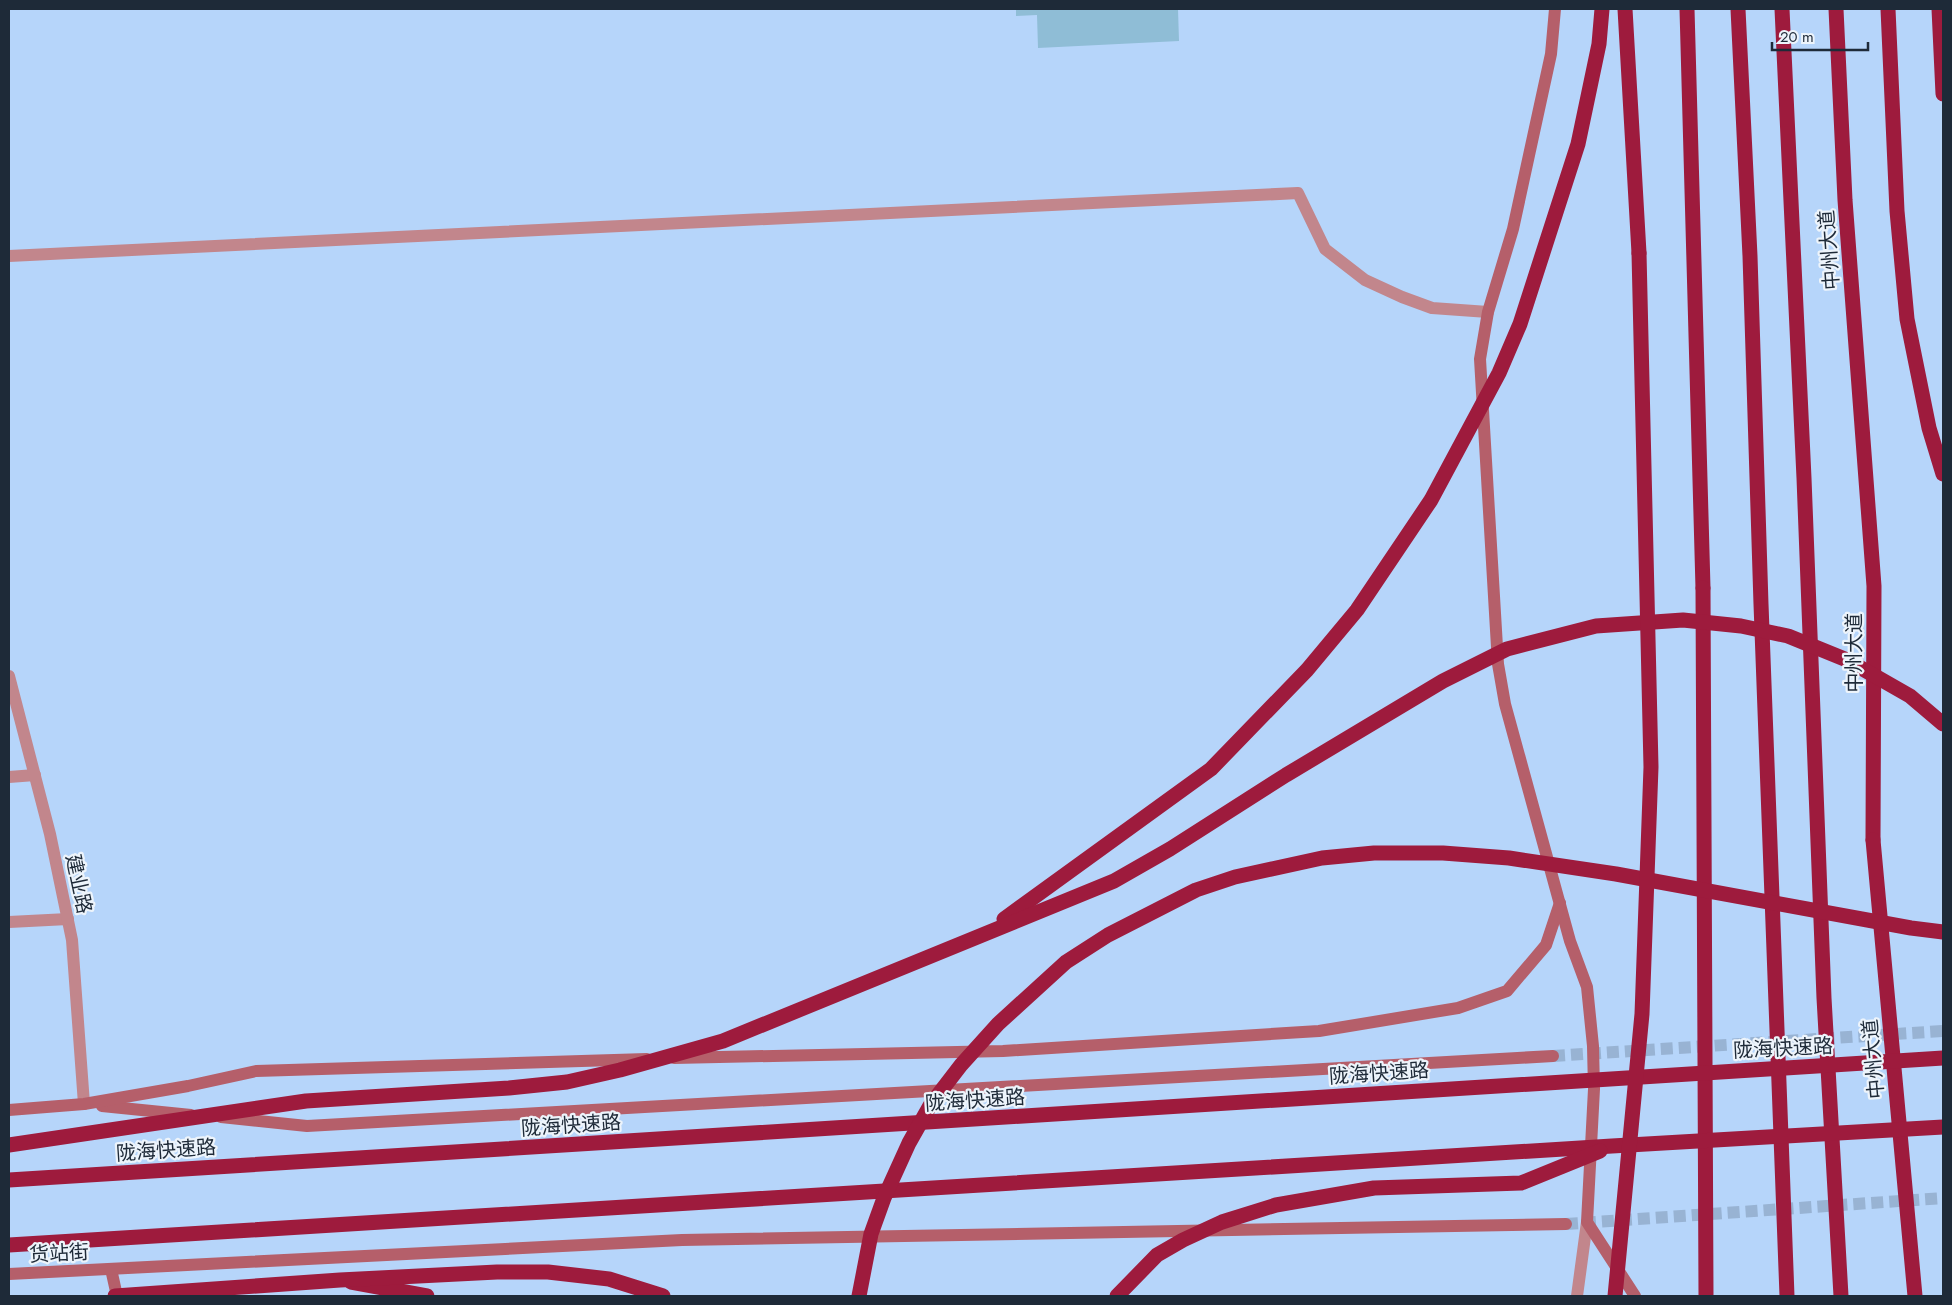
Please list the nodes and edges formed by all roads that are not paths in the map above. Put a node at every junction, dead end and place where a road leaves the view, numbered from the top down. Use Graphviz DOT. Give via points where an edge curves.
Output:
graph roads {
  1 [pos="1555,9"];
  2 [pos="1602,9"];
  3 [pos="1625,9"];
  4 [pos="1687,9"];
  5 [pos="1738,9"];
  6 [pos="1782,9"];
  7 [pos="1836,9"];
  8 [pos="1888,9"];
  9 [pos="1939,9"];
  10 [pos="1943,94"];
  11 [pos="9,256"];
  12 [pos="1488,312"];
  13 [pos="1943,474"];
  14 [pos="9,676"];
  15 [pos="1943,724"];
  16 [pos="34,775"];
  17 [pos="9,777"];
  18 [pos="1560,904"];
  19 [pos="68,919"];
  20 [pos="9,922"];
  21 [pos="1943,932"];
  22 [pos="984,934"];
  23 [pos="1553,1056"];
  24 [pos="1943,1058"];
  25 [pos="84,1104"];
  26 [pos="9,1110"];
  27 [pos="1943,1128"];
  28 [pos="9,1146"];
  29 [pos="1612,1146"];
  30 [pos="9,1180"];
  31 [pos="1587,1222"];
  32 [pos="1566,1224"];
  33 [pos="9,1245"];
  34 [pos="111,1269"];
  35 [pos="9,1274"];
  36 [pos="340,1280"];
  37 [pos="116,1296"];
  38 [pos="427,1296"];
  39 [pos="663,1296"];
  40 [pos="859,1296"];
  41 [pos="1117,1296"];
  42 [pos="1577,1296"];
  43 [pos="1615,1296"];
  44 [pos="1635,1296"];
  45 [pos="1706,1296"];
  46 [pos="1787,1296"];
  47 [pos="1840,1296"];
  48 [pos="1915,1296"];
  1 -- 12 [label="street" via="1551,54 1513,229"];
  2 -- 22 [label="highway, bridge" via="1599,44 1578,144 1520,324 1470,428 1431,500 1398,550 1357,610 1307,670 1211,769"];
  3 -- 43 [label="highway, bridge" via="1639,252 1651,767 1642,1014"];
  4 -- 45 [label="highway, bridge" via="1703,588"];
  5 -- 46 [label="highway" via="1750,256"];
  6 -- 47 [label="highway, 中州大道" via="1824,998"];
  7 -- 48 [label="highway, 中州大道, bridge" via="1845,200 1874,586 1872,840"];
  8 -- 13 [label="highway" via="1897,211 1907,319 1929,428"];
  9 -- 10 [label="highway"];
  11 -- 12 [label="street" via="1298,193 1325,249 1365,280 1432,308"];
  12 -- 18 [label="street" via="1480,359 1498,664 1505,704"];
  14 -- 16 [label="street, 建业路"];
  15 -- 22 [label="highway, bridge" via="1910,696 1847,660 1788,636 1741,626 1683,620 1596,626 1508,648 1443,681 1122,876"];
  16 -- 17 [label="street"];
  16 -- 19 [label="street, 建业路"];
  18 -- 25 [label="street" via="1546,945 1507,991 1458,1008 1319,1030 1002,1051 256,1071"];
  18 -- 31 [label="street" via="1587,987 1593,1046"];
  19 -- 20 [label="street"];
  19 -- 25 [label="street, 建业路"];
  21 -- 40 [label="highway, bridge" via="1616,874 1509,858 1444,853 1374,853 1322,858 1235,877 1196,890 1108,935 1066,962 998,1024 961,1065 909,1142 884,1198 871,1234"];
  22 -- 28 [label="highway, bridge" via="723,1041 576,1080 509,1088 306,1101"];
  23 -- 25 [label="street" via="307,1126"];
  24 -- 30 [label="highway, 陇海快速路, bridge"];
  25 -- 26 [label="street"];
  27 -- 29 [label="highway, bridge"];
  29 -- 33 [label="highway, bridge"];
  29 -- 41 [label="highway, bridge" via="1521,1183 1374,1188 1276,1205 1222,1222 1183,1240 1157,1255"];
  31 -- 42 [label="street"];
  31 -- 44 [label="street"];
  32 -- 34 [label="street, 货站街" via="682,1240"];
  34 -- 35 [label="street, 货站街"];
  34 -- 37 [label="street"];
  36 -- 37 [label="highway, bridge"];
  36 -- 38 [label="highway, bridge"];
  36 -- 39 [label="highway, bridge" via="548,1272 609,1279"];
}
